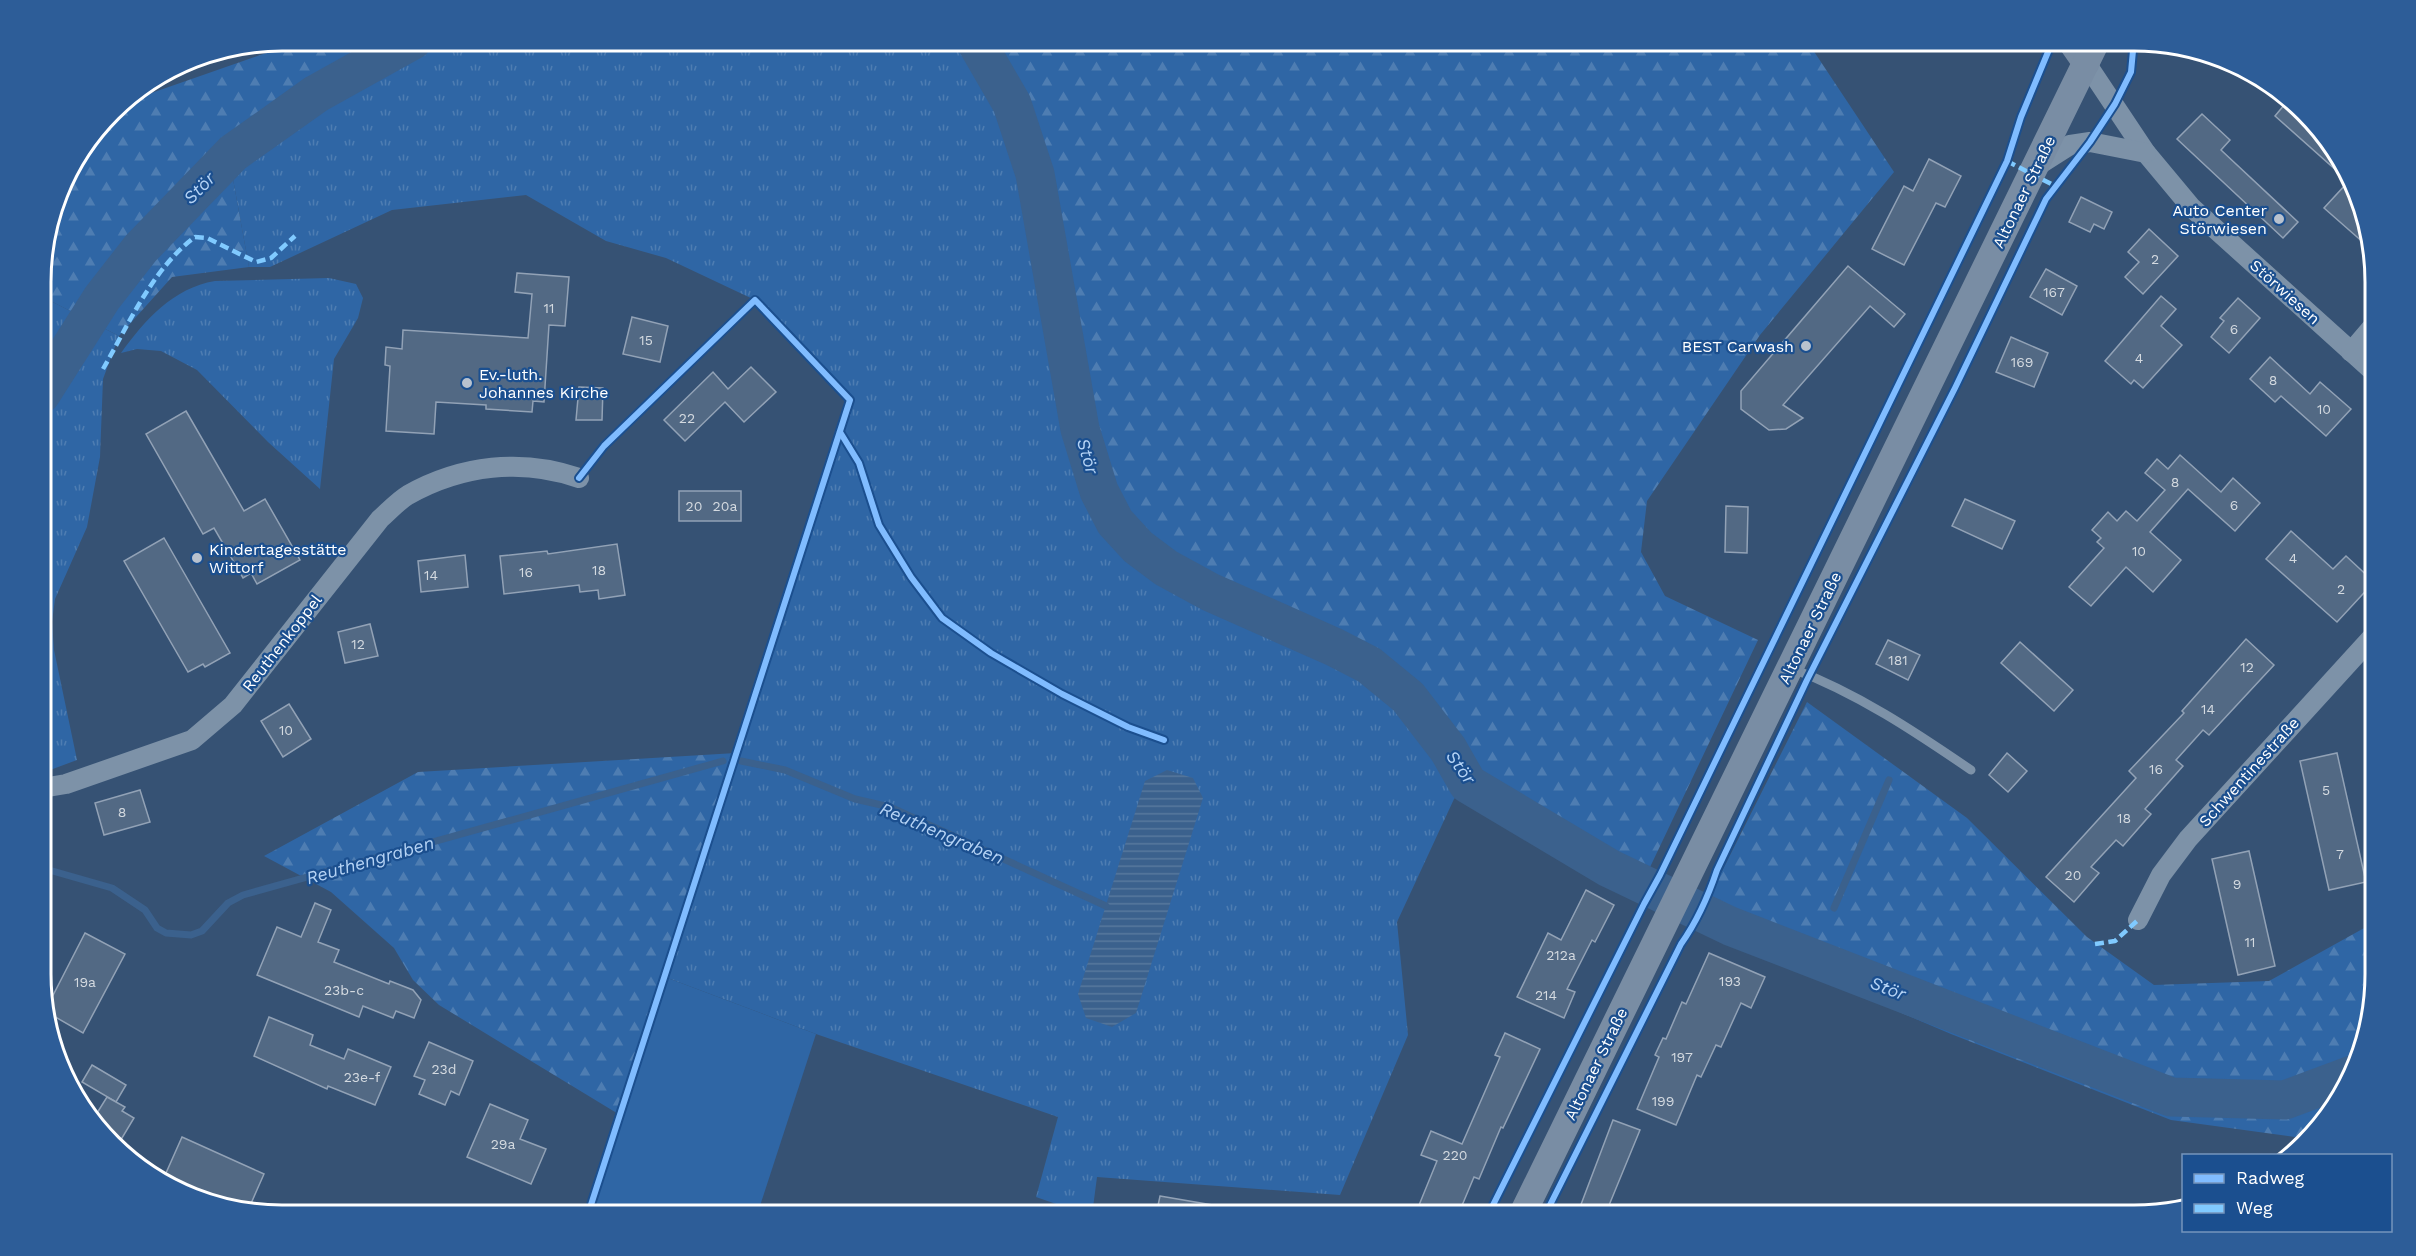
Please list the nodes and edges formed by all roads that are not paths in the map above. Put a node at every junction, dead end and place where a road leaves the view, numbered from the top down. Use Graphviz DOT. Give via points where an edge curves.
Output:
graph roads {
  1 [pos="2092,52"];
  2 [pos="2146,153"];
  3 [pos="2037,166"];
  4 [pos="2365,335"];
  5 [pos="2351,351"];
  6 [pos="2365,364"];
  7 [pos="579,478"];
  8 [pos="2365,644"];
  9 [pos="1791,668"];
  10 [pos="1971,770"];
  11 [pos="66,784"];
  12 [pos="51,786"];
  13 [pos="51,795"];
  14 [pos="2138,920"];
  15 [pos="1527,1205"];
  1 -- 2 [label="street, Störwiesen"];
  1 -- 3 [label="main road, Altonaer Straße"];
  2 -- 3 [label="street" via="2090,142 2070,145"];
  2 -- 5 [label="street, Störwiesen" via="2191,207"];
  3 -- 9 [label="main road, Altonaer Straße"];
  4 -- 5 [label="street"];
  5 -- 6 [label="street, Störwiesen"];
  7 -- 11 [label="street, Reuthenkoppel" via="523,465 476,469 438,480 406,496 380,519 234,705 192,740"];
  8 -- 14 [label="street, Schwentinestraße" via="2188,839 2161,876"];
  9 -- 10 [label="lane" via="1907,726"];
  9 -- 15 [label="main road, Altonaer Straße"];
  11 -- 12 [label="street, Reuthenkoppel"];
  11 -- 13 [label="street, Reuthenkoppel"];
}
